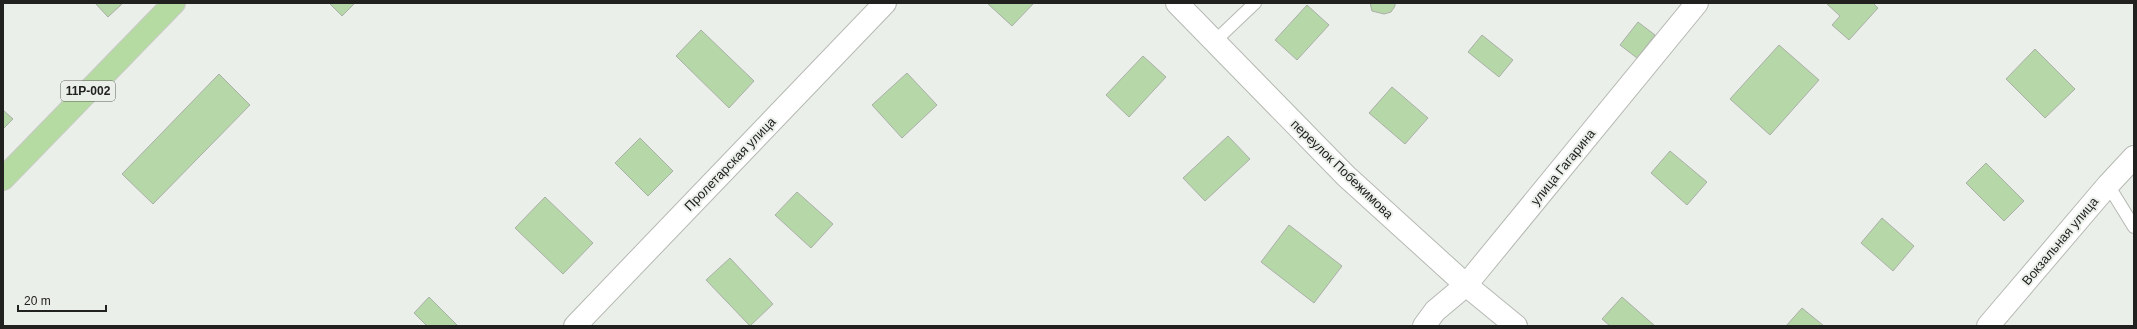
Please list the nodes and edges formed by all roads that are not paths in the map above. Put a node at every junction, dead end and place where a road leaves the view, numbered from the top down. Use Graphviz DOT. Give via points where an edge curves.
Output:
graph roads {
  1 [pos="174,3"];
  2 [pos="885,3"];
  3 [pos="1177,3"];
  4 [pos="1255,3"];
  5 [pos="1697,3"];
  6 [pos="1215,41"];
  7 [pos="2134,157"];
  8 [pos="3,179"];
  9 [pos="2108,185"];
  10 [pos="2134,227"];
  11 [pos="1466,286"];
  12 [pos="575,326"];
  13 [pos="1424,326"];
  14 [pos="1516,326"];
  15 [pos="1988,326"];
  1 -- 8 [label="main road, 11Р-002"];
  2 -- 12 [label="street, Пролетарская улица"];
  3 -- 6 [label="street, переулок Побежимова"];
  4 -- 6 [label="lane"];
  5 -- 11 [label="street, улица Гагарина"];
  6 -- 11 [label="street, переулок Побежимова" via="1346,176"];
  7 -- 9 [label="street, Вокзальная улица"];
  9 -- 10 [label="lane"];
  9 -- 15 [label="street, Вокзальная улица"];
  11 -- 13 [label="street, улица Гагарина" via="1435,311"];
  11 -- 14 [label="street, переулок Побежимова"];
}
